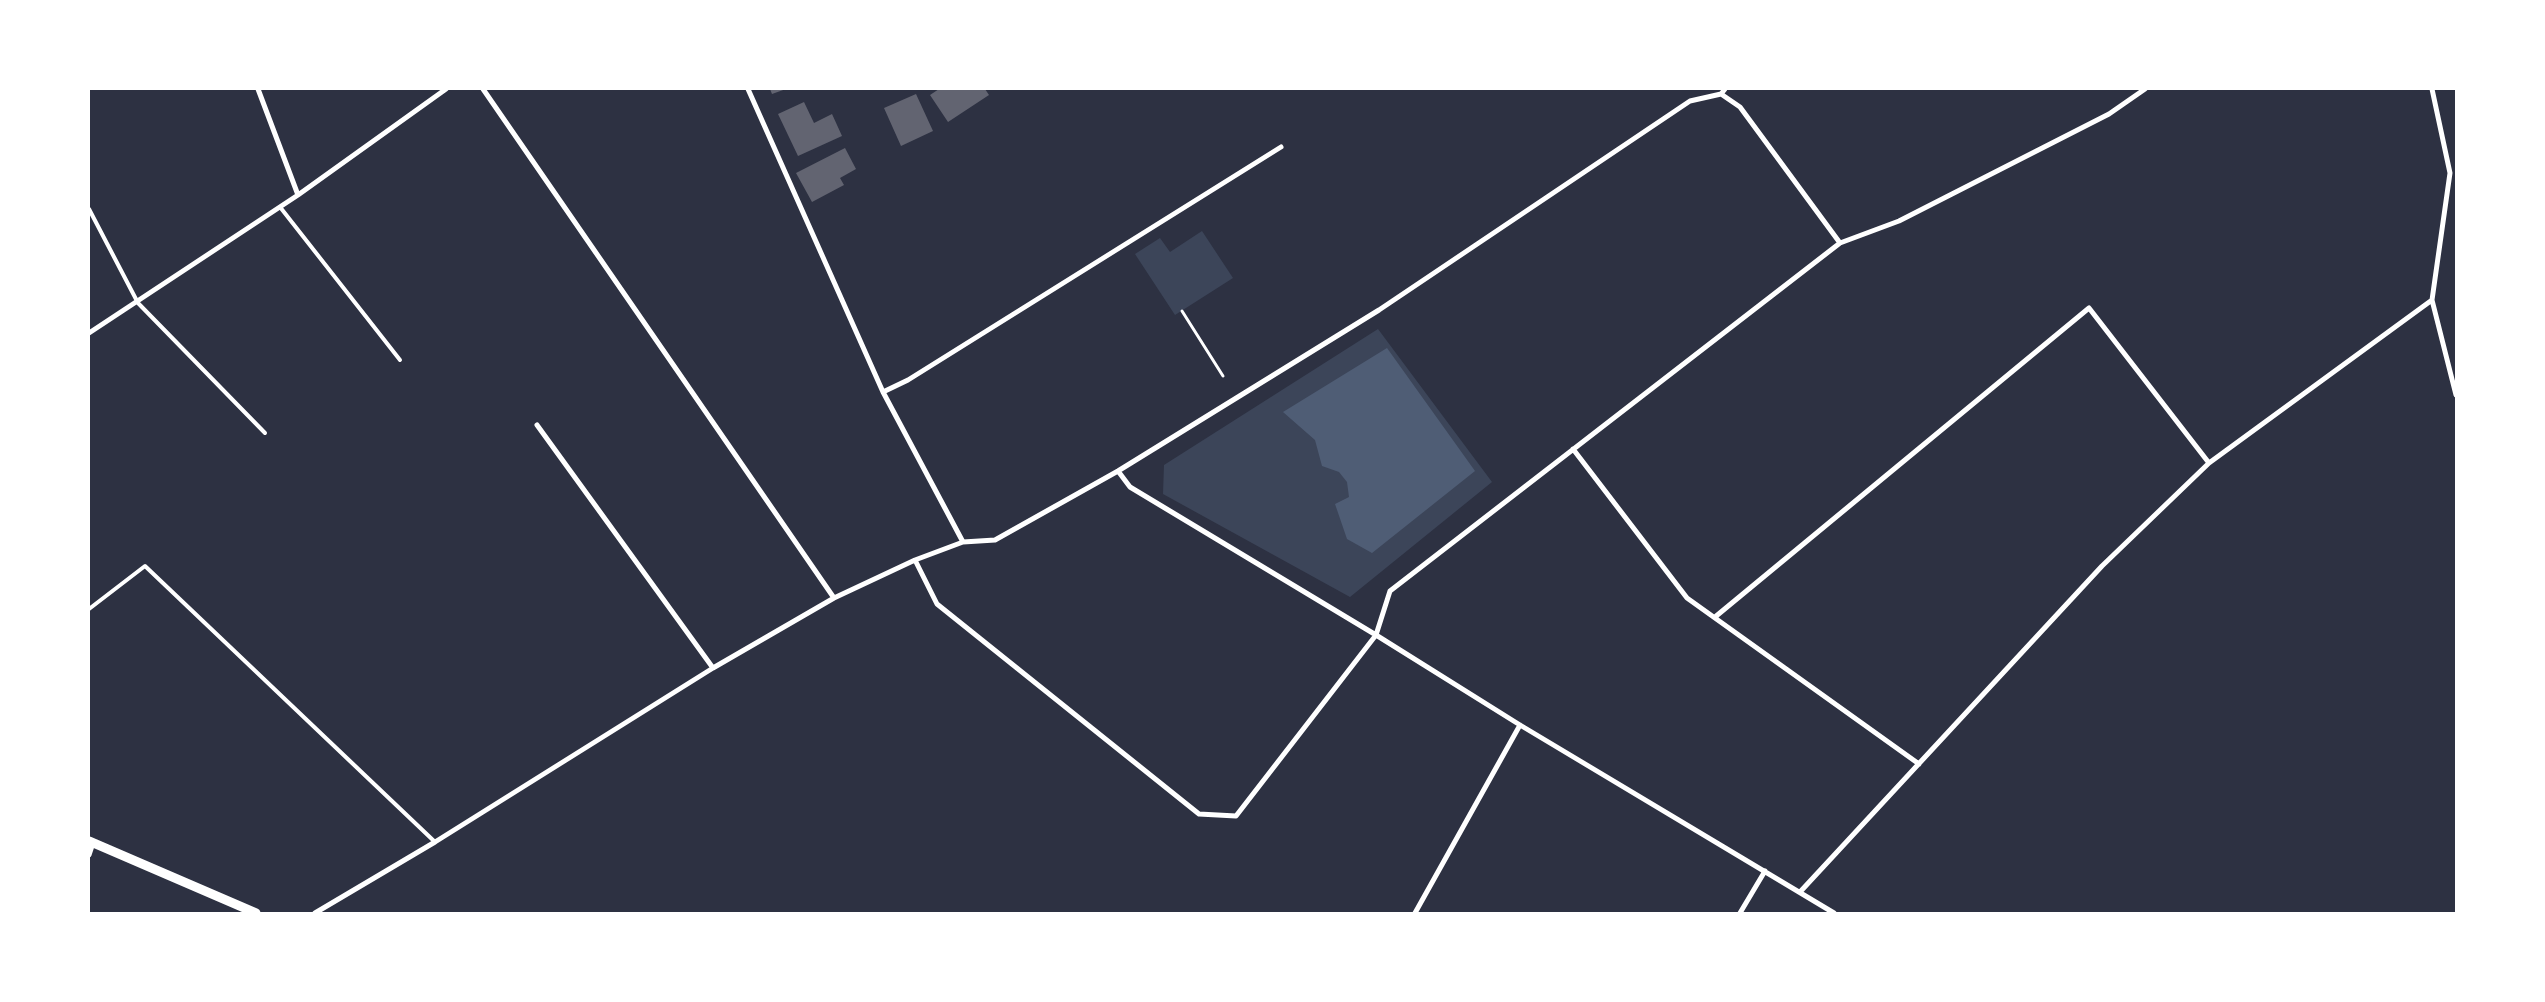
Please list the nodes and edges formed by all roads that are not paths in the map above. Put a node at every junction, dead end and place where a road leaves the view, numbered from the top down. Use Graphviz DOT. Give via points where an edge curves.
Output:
graph roads {
  1 [pos="258,89"];
  2 [pos="446,89"];
  3 [pos="484,89"];
  4 [pos="748,89"];
  5 [pos="1725,89"];
  6 [pos="2144,89"];
  7 [pos="2432,89"];
  8 [pos="1721,94"];
  9 [pos="1281,147"];
  10 [pos="298,195"];
  11 [pos="280,207"];
  12 [pos="89,210"];
  13 [pos="1840,243"];
  14 [pos="2432,300"];
  15 [pos="138,303"];
  16 [pos="89,333"];
  17 [pos="400,360"];
  18 [pos="884,392"];
  19 [pos="2456,395"];
  20 [pos="537,425"];
  21 [pos="265,433"];
  22 [pos="1573,449"];
  23 [pos="2208,463"];
  24 [pos="1118,471"];
  25 [pos="963,542"];
  26 [pos="915,560"];
  27 [pos="834,598"];
  28 [pos="89,609"];
  29 [pos="1715,616"];
  30 [pos="1376,634"];
  31 [pos="713,668"];
  32 [pos="1520,726"];
  33 [pos="1919,764"];
  34 [pos="91,842"];
  35 [pos="436,842"];
  36 [pos="89,855"];
  37 [pos="1765,871"];
  38 [pos="1800,892"];
  39 [pos="256,913"];
  40 [pos="315,913"];
  41 [pos="1415,913"];
  42 [pos="1740,913"];
  43 [pos="1834,913"];
  1 -- 10 [label="street"];
  2 -- 10 [label="street"];
  3 -- 27 [label="street"];
  4 -- 18 [label="street"];
  5 -- 8 [label="street"];
  6 -- 13 [label="street" via="2109,114 1899,221"];
  7 -- 14 [label="street" via="2450,174"];
  8 -- 13 [label="street" via="1740,107"];
  8 -- 24 [label="street" via="1690,101 1379,310"];
  9 -- 18 [label="street"];
  10 -- 11 [label="street"];
  11 -- 15 [label="street"];
  11 -- 17 [label="lane"];
  12 -- 15 [label="lane"];
  13 -- 22 [label="street"];
  14 -- 19 [label="street"];
  14 -- 23 [label="street"];
  15 -- 16 [label="street"];
  15 -- 21 [label="lane"];
  18 -- 25 [label="street"];
  20 -- 31 [label="street"];
  22 -- 29 [label="street" via="1687,598"];
  22 -- 30 [label="street" via="1390,591"];
  23 -- 29 [label="street" via="2089,308"];
  23 -- 33 [label="street" via="2102,566"];
  24 -- 25 [label="street" via="995,540"];
  24 -- 30 [label="street" via="1130,487"];
  25 -- 26 [label="street"];
  26 -- 27 [label="street"];
  26 -- 30 [label="street" via="937,604 1199,814 1236,816"];
  27 -- 31 [label="street"];
  28 -- 35 [label="lane" via="145,566"];
  29 -- 33 [label="street"];
  30 -- 32 [label="street"];
  31 -- 35 [label="street"];
  32 -- 37 [label="street"];
  32 -- 41 [label="street"];
  33 -- 38 [label="street"];
  34 -- 36 [label="street"];
  34 -- 39 [label="street"];
  35 -- 40 [label="street"];
  37 -- 38 [label="street"];
  37 -- 42 [label="street"];
  38 -- 43 [label="street"];
}
